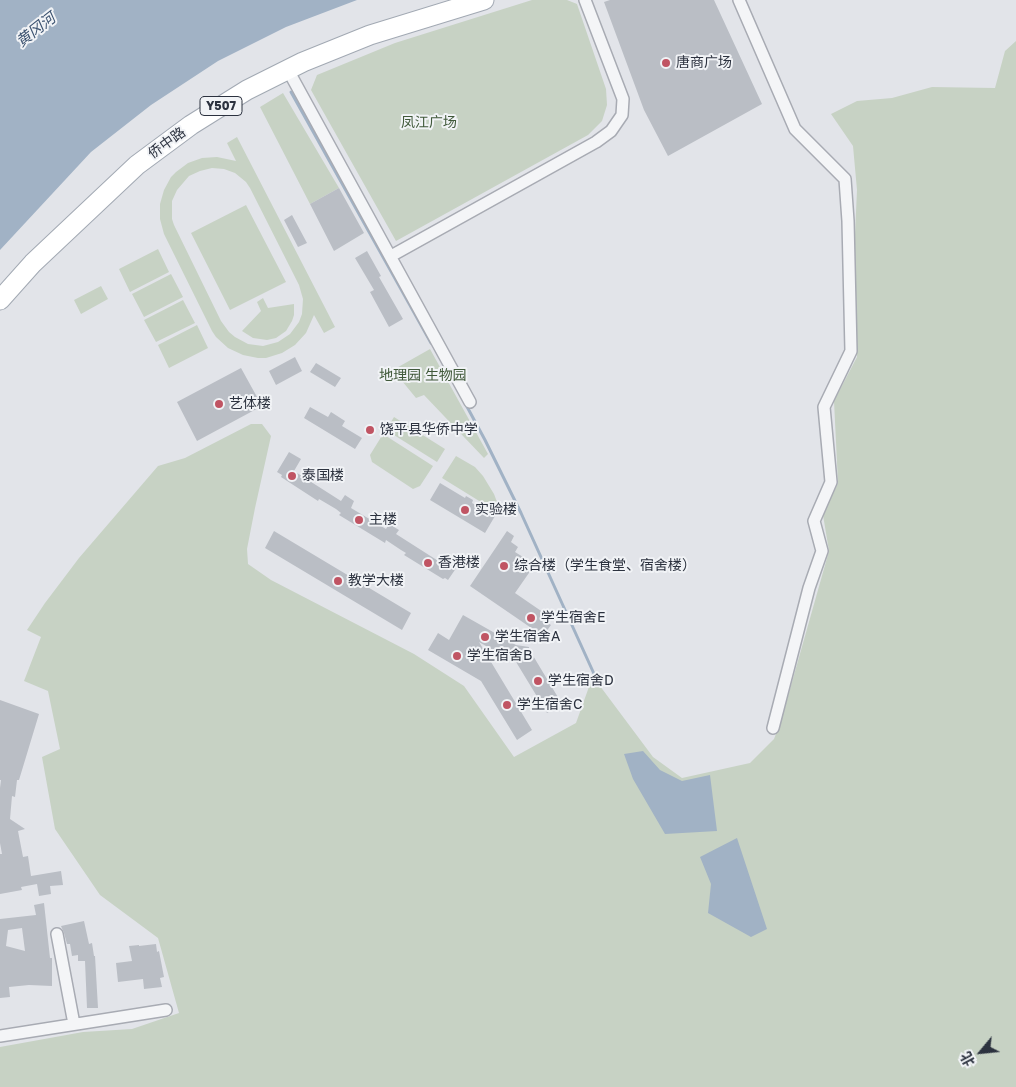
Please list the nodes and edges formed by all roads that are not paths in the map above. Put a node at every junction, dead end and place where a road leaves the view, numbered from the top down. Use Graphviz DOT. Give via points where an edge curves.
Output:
graph roads {
  1 [pos="484,0"];
  2 [pos="585,0"];
  3 [pos="739,0"];
  4 [pos="288,70"];
  5 [pos="391,256"];
  6 [pos="0,300"];
  7 [pos="470,402"];
  8 [pos="773,728"];
  9 [pos="57,934"];
  10 [pos="166,1010"];
  11 [pos="74,1024"];
  12 [pos="0,1036"];
  1 -- 4 [label="main road, 侨中路 / Y507" via="370,35"];
  2 -- 5 [label="street" via="623,99 622,115 611,131"];
  3 -- 8 [label="street" via="795,129 845,179 848,221 850,352 824,407 831,482 814,521 822,551 809,588"];
  4 -- 5 [label="street"];
  4 -- 6 [label="main road, 侨中路 / Y507" via="247,90 191,125 137,165 33,263"];
  5 -- 7 [label="street"];
  9 -- 11 [label="street"];
  10 -- 11 [label="street"];
  11 -- 12 [label="street"];
}
